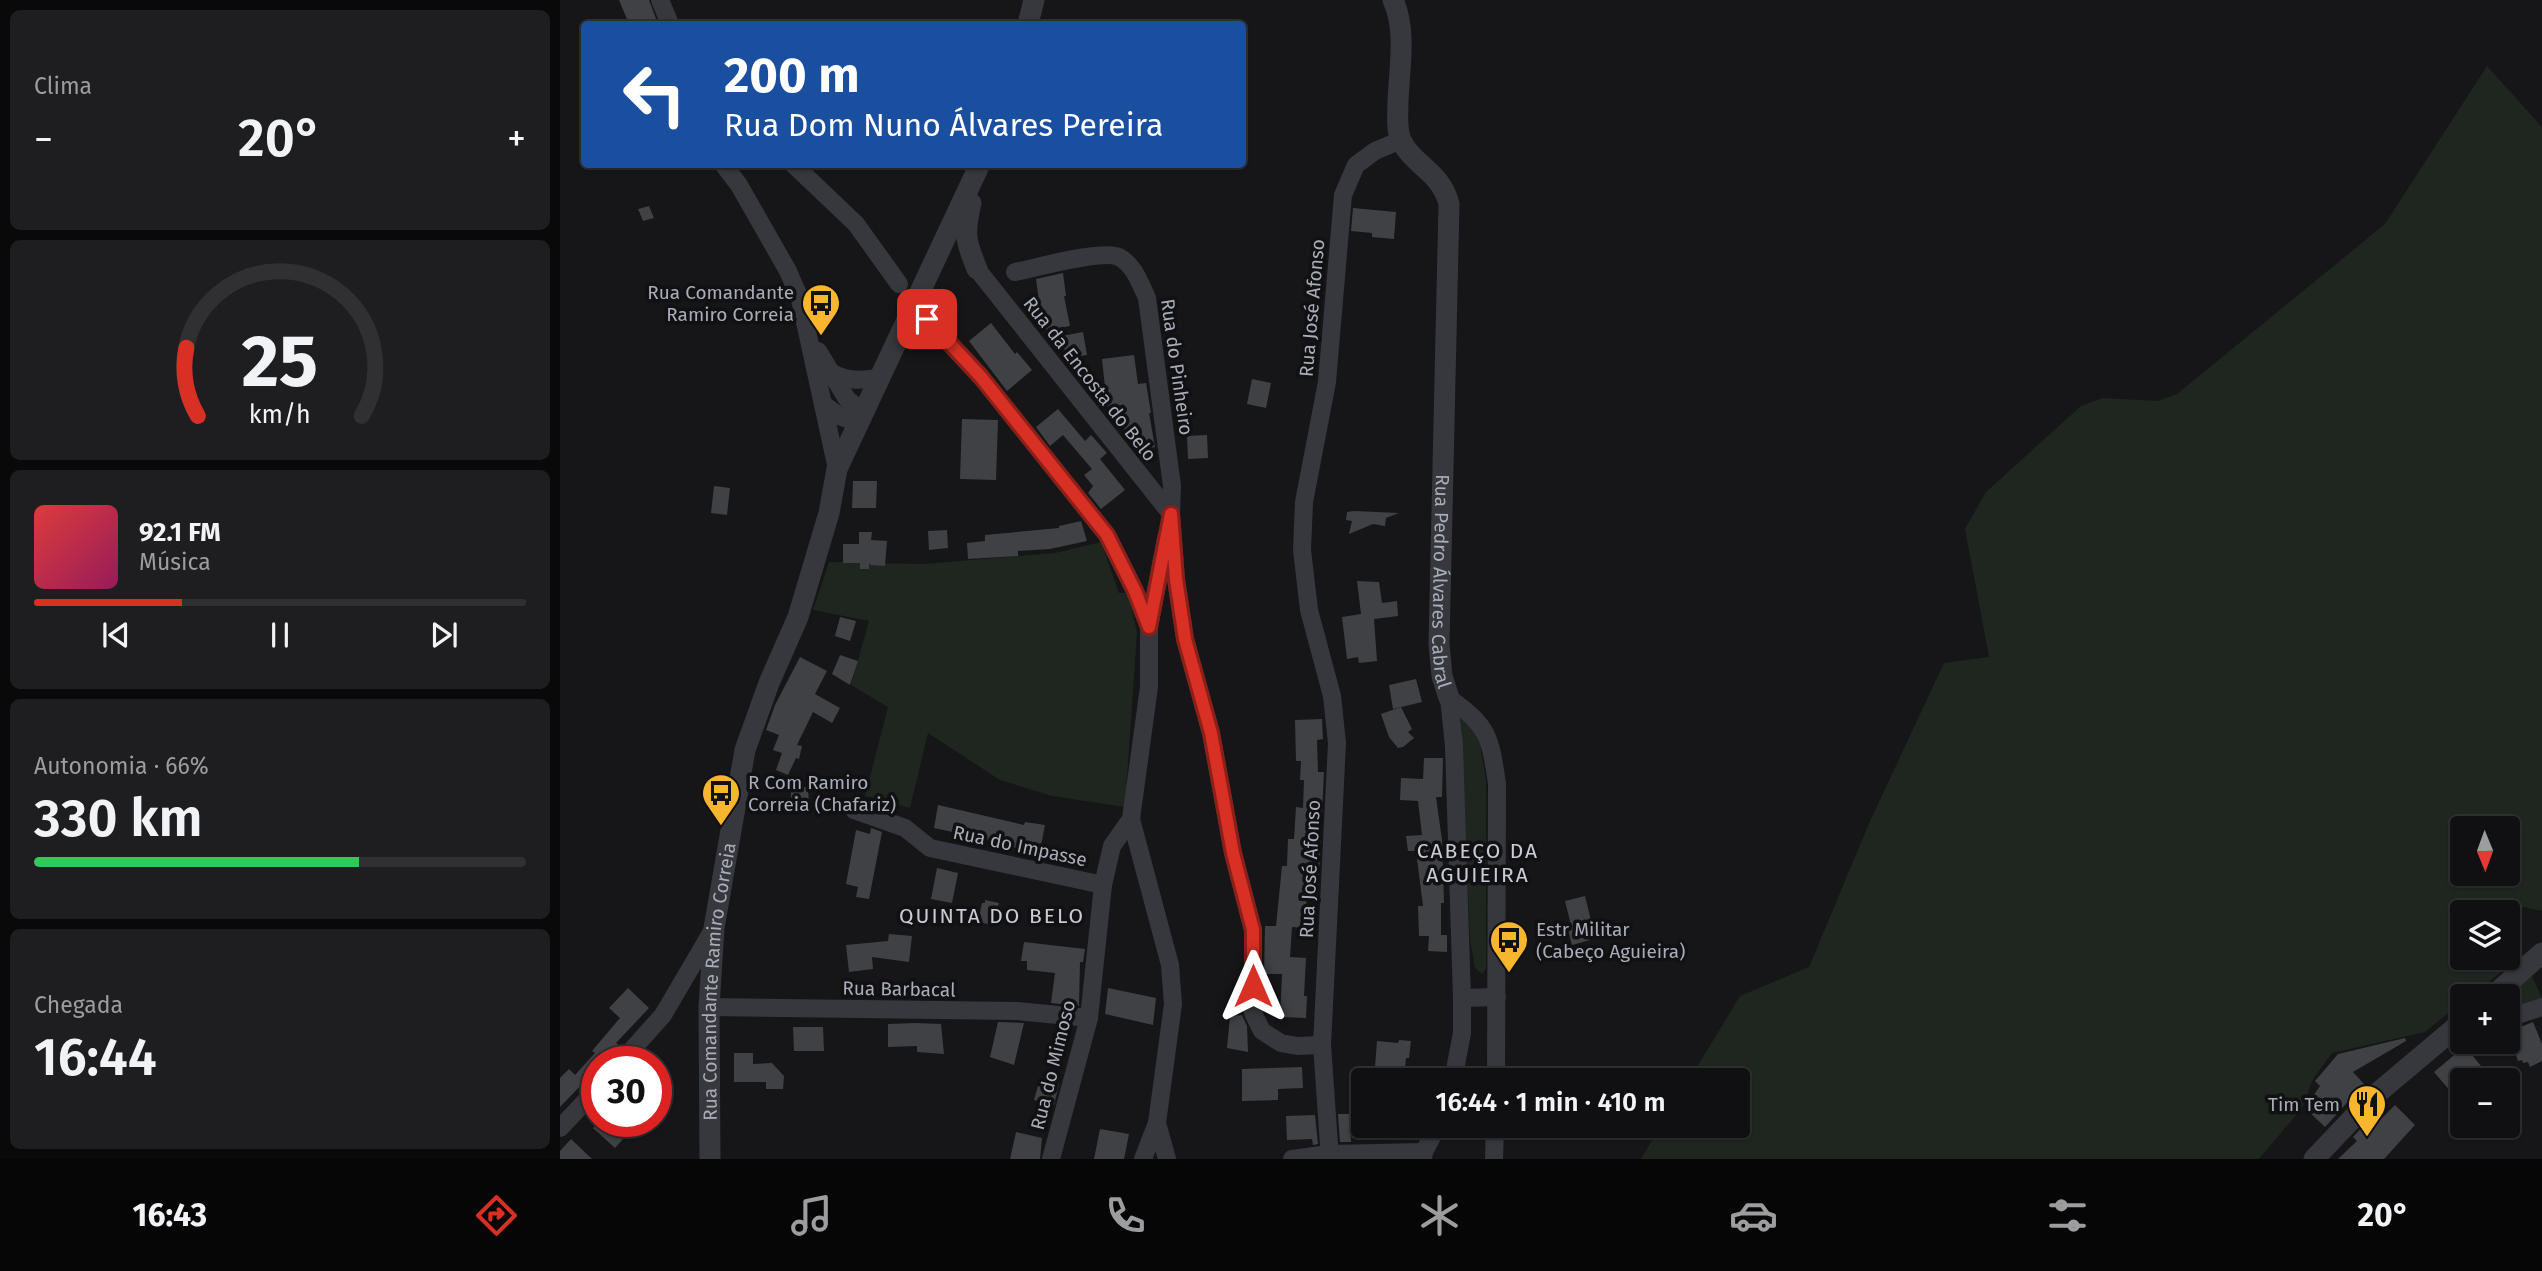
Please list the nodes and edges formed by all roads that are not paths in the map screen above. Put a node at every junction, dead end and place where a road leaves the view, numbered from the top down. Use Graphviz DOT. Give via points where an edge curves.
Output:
graph roads {
  1 [pos="660,0"];
  2 [pos="1034,0"];
  3 [pos="1393,0"];
  4 [pos="669,21"];
  5 [pos="1029,21"];
  6 [pos="1401,140"];
  7 [pos="726,168"];
  8 [pos="797,168"];
  9 [pos="976,174"];
  10 [pos="963,253"];
  11 [pos="1015,272"];
  12 [pos="899,285"];
  13 [pos="927,319"];
  14 [pos="808,329"];
  15 [pos="828,370"];
  16 [pos="881,377"];
  17 [pos="823,404"];
  18 [pos="861,418"];
  19 [pos="837,469"];
  20 [pos="1171,514"];
  21 [pos="1149,627"];
  22 [pos="1449,698"];
  23 [pos="854,810"];
  24 [pos="1131,819"];
  25 [pos="1103,885"];
  26 [pos="714,928"];
  27 [pos="2542,953"];
  28 [pos="2507,984"];
  29 [pos="1497,997"];
  30 [pos="1462,998"];
  31 [pos="709,1007"];
  32 [pos="2542,1007"];
  33 [pos="2520,1014"];
  34 [pos="1089,1018"];
  35 [pos="2450,1032"];
  36 [pos="1322,1045"];
  37 [pos="635,1046"];
  38 [pos="1455,1068"];
  39 [pos="1496,1068"];
  40 [pos="581,1106"];
  41 [pos="1157,1123"];
  42 [pos="560,1128"];
  43 [pos="1432,1138"];
  44 [pos="1495,1138"];
  45 [pos="1330,1156"];
  46 [pos="1424,1156"];
  47 [pos="710,1159"];
  48 [pos="1051,1159"];
  49 [pos="1143,1159"];
  50 [pos="1167,1159"];
  51 [pos="1292,1159"];
  52 [pos="1494,1159"];
  53 [pos="2314,1159"];
  1 -- 4 [label="street"];
  2 -- 5 [label="street"];
  3 -- 6 [label="street" via="1401,35"];
  6 -- 22 [label="street, Rua Pedro Álvares Cabral" via="1443,187 1449,204 1439,644"];
  6 -- 36 [label="street, Rua José Afonso" via="1375,150 1356,165 1343,195 1327,382 1304,502 1302,550 1309,610 1332,696 1337,743"];
  7 -- 14 [label="street, Rua Comandante Ramiro Correia" via="788,271"];
  8 -- 12 [label="street" via="856,224"];
  9 -- 10 [label="street"];
  10 -- 16 [label="street" via="930,271"];
  10 -- 20 [label="street, Rua da Encosta do Belo"];
  11 -- 20 [label="street, Rua do Pinheiro" via="1099,255 1118,257 1134,271 1147,298 1172,486"];
  13 -- 21 [label="street" via="981,377 1107,535"];
  14 -- 15 [label="street, Rua Comandante Ramiro Correia"];
  14 -- 17 [label="street, Rua Comandante Ramiro Correia"];
  15 -- 16 [label="street" via="845,379"];
  15 -- 18 [label="street, Rua Comandante Ramiro Correia"];
  16 -- 18 [label="street"];
  17 -- 18 [label="street" via="839,416"];
  17 -- 19 [label="street, Rua Comandante Ramiro Correia"];
  18 -- 19 [label="street"];
  19 -- 26 [label="street, Rua Comandante Ramiro Correia" via="798,617 745,750"];
  20 -- 21 [label="street"];
  20 -- 36 [label="street" via="1185,639 1211,733 1233,853 1253,930 1252,1013 1262,1031 1281,1043"];
  21 -- 24 [label="street" via="1149,687"];
  22 -- 29 [label="street" via="1475,716 1491,744 1497,784"];
  22 -- 30 [label="street, Rua Pedro Álvares Cabral"];
  23 -- 25 [label="street, Rua do Impasse" via="905,828 930,848"];
  24 -- 25 [label="street, Rua do Mimoso" via="1112,846"];
  24 -- 41 [label="street" via="1170,965 1173,1004"];
  25 -- 34 [label="street, Rua do Mimoso"];
  26 -- 31 [label="street, Rua Comandante Ramiro Correia"];
  26 -- 37 [label="street" via="663,1015"];
  27 -- 28 [label="street"];
  29 -- 30 [label="street"];
  29 -- 39 [label="street"];
  30 -- 38 [label="street, Rua Pedro Álvares Cabral"];
  31 -- 34 [label="street, Rua Barbacal" via="1017,1011"];
  31 -- 47 [label="street, Rua Comandante Ramiro Correia"];
  32 -- 33 [label="street"];
  34 -- 48 [label="street, Rua do Mimoso"];
  35 -- 53 [label="street" via="2374,1096"];
  36 -- 45 [label="street, Rua José Afonso"];
  40 -- 42 [label="street"];
  41 -- 49 [label="street"];
  41 -- 50 [label="street"];
  43 -- 46 [label="street"];
  44 -- 52 [label="street"];
  45 -- 46 [label="street"];
  45 -- 51 [label="street"];
}
